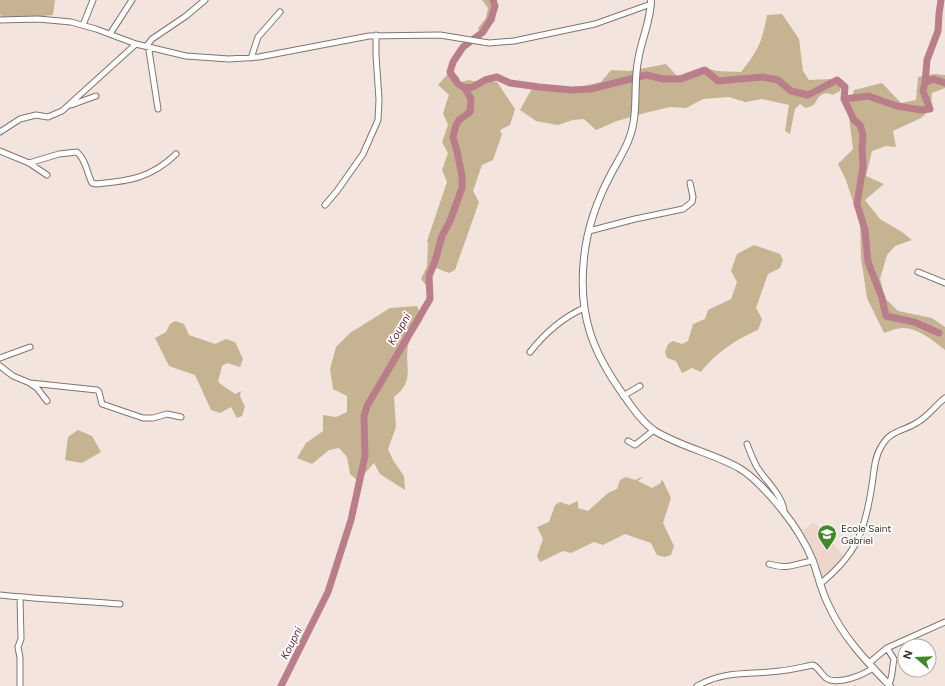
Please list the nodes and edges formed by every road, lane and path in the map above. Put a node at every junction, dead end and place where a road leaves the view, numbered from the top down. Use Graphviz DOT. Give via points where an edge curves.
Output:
graph roads {
  1 [pos="93,0"];
  2 [pos="132,0"];
  3 [pos="205,0"];
  4 [pos="651,2"];
  5 [pos="280,12"];
  6 [pos="0,20"];
  7 [pos="83,25"];
  8 [pos="110,34"];
  9 [pos="376,35"];
  10 [pos="136,44"];
  11 [pos="148,47"];
  12 [pos="251,58"];
  13 [pos="96,96"];
  14 [pos="70,105"];
  15 [pos="158,109"];
  16 [pos="0,132"];
  17 [pos="0,151"];
  18 [pos="176,154"];
  19 [pos="29,163"];
  20 [pos="47,175"];
  21 [pos="690,183"];
  22 [pos="325,205"];
  23 [pos="589,231"];
  24 [pos="918,272"];
  25 [pos="945,283"];
  26 [pos="584,308"];
  27 [pos="30,347"];
  28 [pos="530,352"];
  29 [pos="0,358"];
  30 [pos="0,366"];
  31 [pos="30,383"];
  32 [pos="640,386"];
  33 [pos="624,396"];
  34 [pos="945,398"];
  35 [pos="47,401"];
  36 [pos="181,417"];
  37 [pos="654,430"];
  38 [pos="628,442"];
  39 [pos="747,444"];
  40 [pos="784,512"];
  41 [pos="812,561"];
  42 [pos="769,564"];
  43 [pos="820,584"];
  44 [pos="0,595"];
  45 [pos="20,597"];
  46 [pos="120,604"];
  47 [pos="945,622"];
  48 [pos="887,648"];
  49 [pos="871,666"];
  50 [pos="890,685"];
  51 [pos="20,686"];
  52 [pos="697,686"];
  1 -- 7 [label="street"];
  2 -- 8 [label="street"];
  3 -- 11 [label="street" via="150,42"];
  4 -- 9 [label="street" via="595,24 502,42 490,43 440,35"];
  4 -- 23 [label="main road" via="636,71 636,105 632,129 606,184"];
  5 -- 12 [label="street" via="258,37"];
  6 -- 7 [label="street" via="38,19"];
  7 -- 8 [label="street"];
  8 -- 10 [label="street"];
  9 -- 12 [label="street"];
  9 -- 22 [label="street" via="378,120 363,154"];
  10 -- 11 [label="street"];
  10 -- 14 [label="street"];
  11 -- 12 [label="street" via="204,58"];
  11 -- 15 [label="street"];
  13 -- 14 [label="street"];
  14 -- 16 [label="street" via="53,116 36,115 20,119"];
  17 -- 19 [label="street"];
  18 -- 19 [label="street" via="156,171 136,179 96,184 92,183 77,152 59,154"];
  19 -- 20 [label="street"];
  21 -- 23 [label="street" via="692,202 683,209"];
  23 -- 26 [label="main road" via="583,271"];
  24 -- 25 [label="street"];
  26 -- 28 [label="street" via="546,333"];
  26 -- 33 [label="main road" via="594,346"];
  27 -- 29 [label="street"];
  30 -- 31 [label="street" via="13,376"];
  31 -- 35 [label="street"];
  31 -- 36 [label="street" via="97,390 102,404 143,418 167,414"];
  32 -- 33 [label="street"];
  33 -- 37 [label="main road"];
  34 -- 43 [label="street" via="917,423 890,435 883,443 878,454 860,537 845,560"];
  37 -- 38 [label="street" via="635,446"];
  37 -- 40 [label="main road" via="741,469"];
  39 -- 40 [label="street" via="756,466 781,500"];
  40 -- 41 [label="main road"];
  41 -- 42 [label="street" via="787,567"];
  41 -- 43 [label="main road"];
  43 -- 49 [label="main road" via="833,615 852,645"];
  44 -- 45 [label="street"];
  45 -- 46 [label="street"];
  45 -- 51 [label="street"];
  47 -- 48 [label="street"];
  48 -- 49 [label="street"];
  48 -- 50 [label="street" via="894,659"];
  49 -- 50 [label="main road"];
  49 -- 52 [label="street" via="854,678 835,681 829,680 813,665 780,671 728,674"];
}
